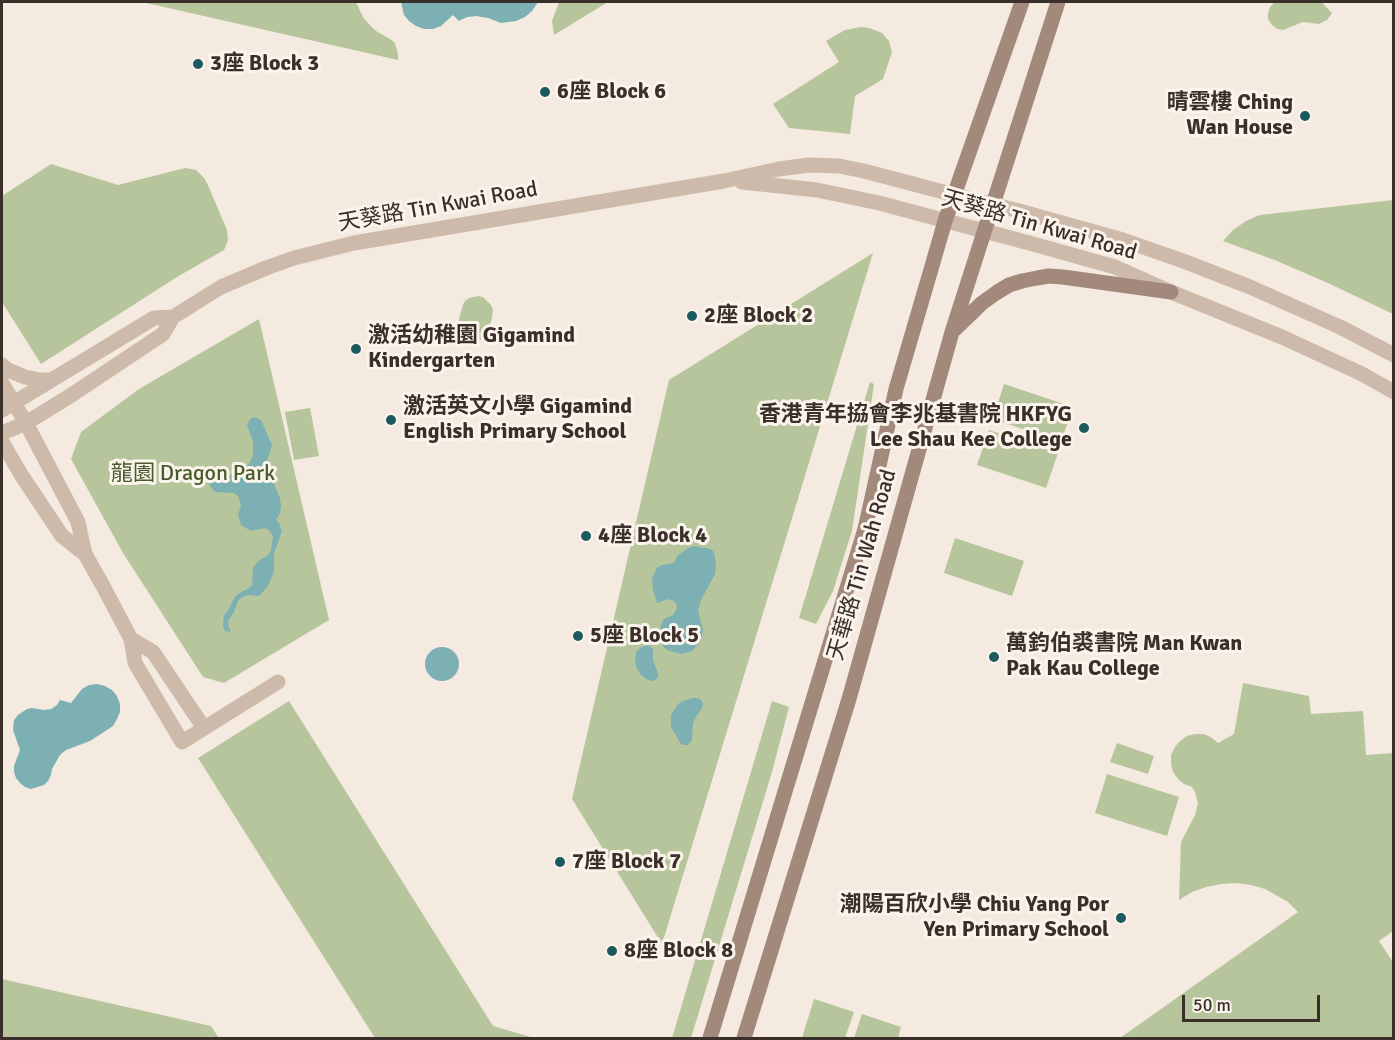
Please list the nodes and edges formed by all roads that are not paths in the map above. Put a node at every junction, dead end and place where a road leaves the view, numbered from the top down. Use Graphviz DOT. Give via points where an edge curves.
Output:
graph roads {
  1 [pos="1022,2"];
  2 [pos="1058,2"];
  3 [pos="724,181"];
  4 [pos="955,195"];
  5 [pos="993,205"];
  6 [pos="945,221"];
  7 [pos="984,231"];
  8 [pos="1171,292"];
  9 [pos="173,317"];
  10 [pos="952,332"];
  11 [pos="1394,355"];
  12 [pos="2,365"];
  13 [pos="53,380"];
  14 [pos="2,383"];
  15 [pos="1394,392"];
  16 [pos="8,407"];
  17 [pos="26,423"];
  18 [pos="2,433"];
  19 [pos="2,442"];
  20 [pos="85,555"];
  21 [pos="131,639"];
  22 [pos="278,682"];
  23 [pos="204,728"];
  24 [pos="710,1038"];
  25 [pos="744,1038"];
  1 -- 4 [label="main road, 天華路 Tin Wah Road"];
  2 -- 5 [label="main road, 天華路 Tin Wah Road"];
  3 -- 4 [label="street, 天葵路 Tin Kwai Road" via="809,165 839,166"];
  3 -- 6 [label="street, 天葵路 Tin Kwai Road" via="817,190"];
  3 -- 9 [label="street, 天葵路 Tin Kwai Road" via="324,250 238,279"];
  4 -- 5 [label="street, 天葵路 Tin Kwai Road"];
  4 -- 6 [label="main road, 天華路 Tin Wah Road"];
  5 -- 7 [label="main road, 天華路 Tin Wah Road"];
  5 -- 11 [label="street, 天葵路 Tin Kwai Road" via="1123,240 1186,262 1312,314"];
  6 -- 7 [label="street, 天葵路 Tin Kwai Road"];
  6 -- 24 [label="main road, 天華路 Tin Wah Road" via="896,388 865,529"];
  7 -- 8 [label="street, 天葵路 Tin Kwai Road" via="1115,267"];
  7 -- 10 [label="main road, 天華路 Tin Wah Road"];
  8 -- 10 [label="main road" via="1076,278 1037,278 1009,285 982,303"];
  8 -- 15 [label="street, 天葵路 Tin Kwai Road" via="1282,337"];
  9 -- 13 [label="street, 天葵路 Tin Kwai Road" via="154,318"];
  9 -- 17 [label="street, 天葵路 Tin Kwai Road" via="162,334"];
  10 -- 25 [label="main road, 天華路 Tin Wah Road" via="849,699"];
  12 -- 13 [label="street" via="25,377"];
  13 -- 16 [label="street, 天葵路 Tin Kwai Road"];
  14 -- 16 [label="street"];
  16 -- 17 [label="street"];
  17 -- 18 [label="street, 天葵路 Tin Kwai Road"];
  17 -- 20 [label="street" via="78,522"];
  19 -- 20 [label="street" via="62,536"];
  20 -- 21 [label="street"];
  21 -- 23 [label="street" via="153,652"];
  21 -- 23 [label="street" via="135,663 182,742"];
  22 -- 23 [label="street"];
}
